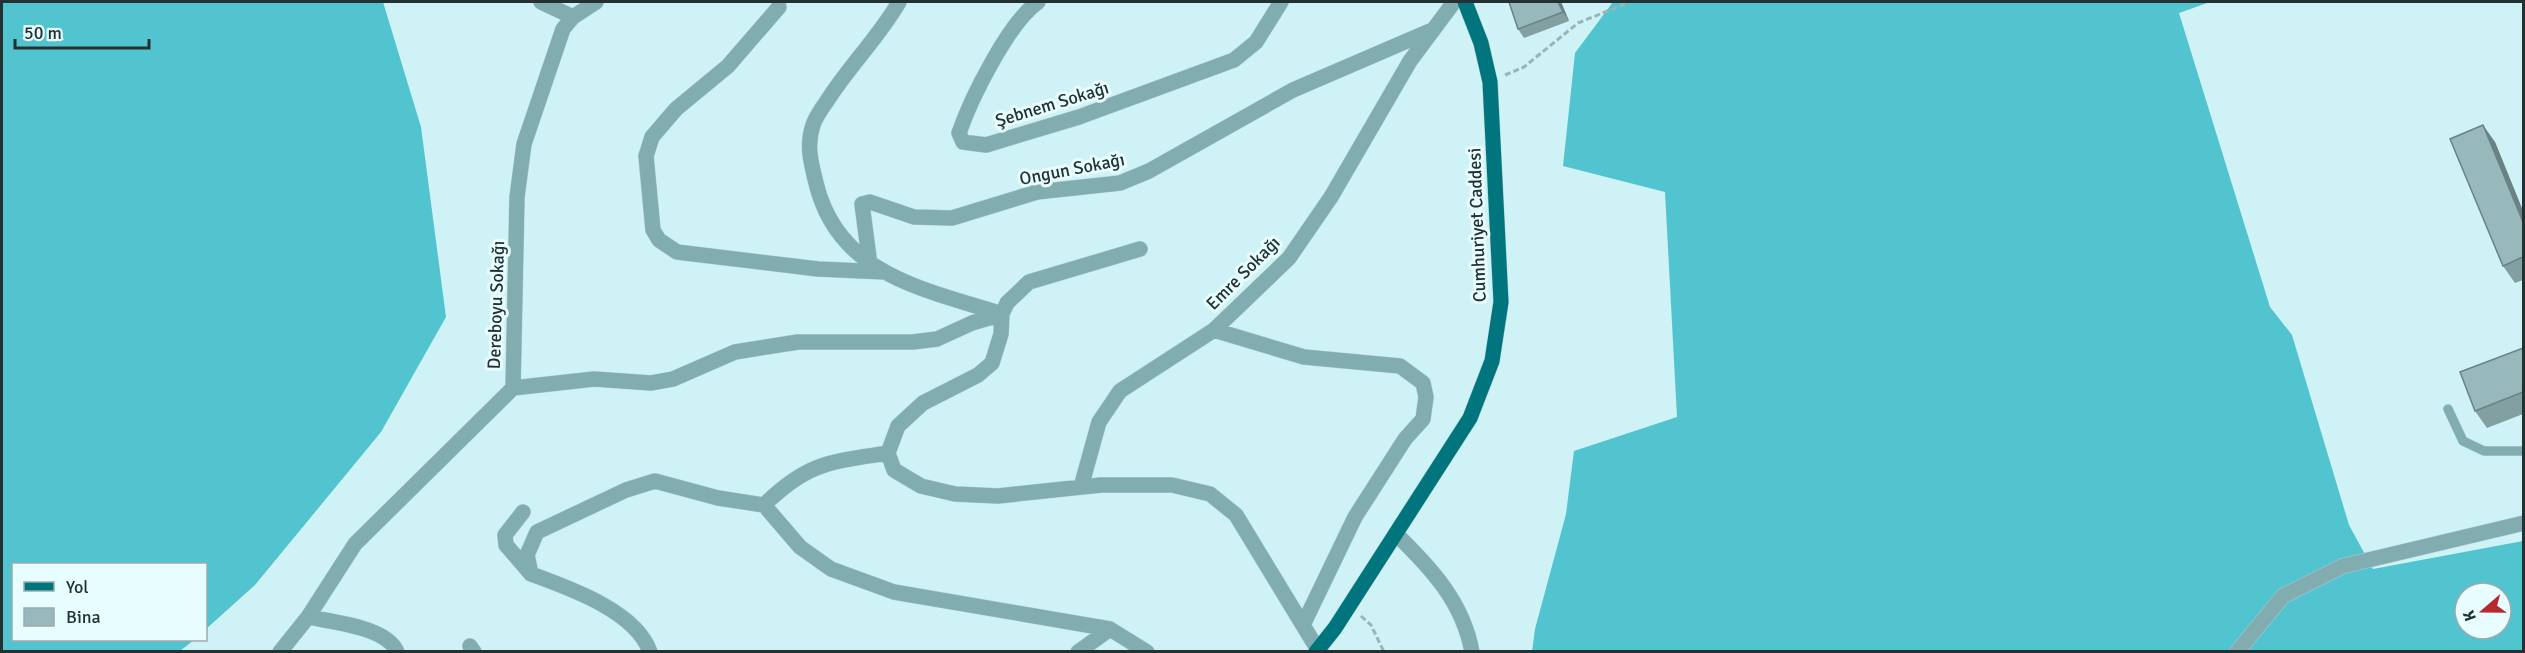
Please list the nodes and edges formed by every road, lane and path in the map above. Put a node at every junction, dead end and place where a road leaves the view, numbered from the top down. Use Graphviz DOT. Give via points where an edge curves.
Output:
graph roads {
  1 [pos="541,2"];
  2 [pos="596,2"];
  3 [pos="899,2"];
  4 [pos="1038,2"];
  5 [pos="1281,2"];
  6 [pos="1454,2"];
  7 [pos="1464,2"];
  8 [pos="1630,2"];
  9 [pos="779,7"];
  10 [pos="573,17"];
  11 [pos="1430,31"];
  12 [pos="1490,82"];
  13 [pos="1140,249"];
  14 [pos="870,265"];
  15 [pos="885,272"];
  16 [pos="1002,314"];
  17 [pos="1214,330"];
  18 [pos="513,388"];
  19 [pos="2448,409"];
  20 [pos="2523,451"];
  21 [pos="888,453"];
  22 [pos="1081,487"];
  23 [pos="764,505"];
  24 [pos="523,512"];
  25 [pos="2523,523"];
  26 [pos="1396,534"];
  27 [pos="531,574"];
  28 [pos="1349,607"];
  29 [pos="308,617"];
  30 [pos="1303,625"];
  31 [pos="1110,629"];
  32 [pos="280,651"];
  33 [pos="398,651"];
  34 [pos="650,651"];
  35 [pos="1078,651"];
  36 [pos="1147,651"];
  37 [pos="1317,651"];
  38 [pos="1384,651"];
  39 [pos="1472,651"];
  40 [pos="2237,651"];
  1 -- 10 [label="street"];
  2 -- 10 [label="street, Dereboyu Sokağı"];
  3 -- 14 [label="street" via="813,124 808,150 819,194 840,237"];
  4 -- 5 [label="street, Şebnem Sokağı" via="1015,24 966,114 959,133 963,142 986,145 1079,117 1234,60 1256,42"];
  6 -- 11 [label="street, Emre Sokağı"];
  7 -- 12 [label="main road, Cumhuriyet Caddesi" via="1481,43"];
  8 -- 12 [label="path" via="1578,22 1524,67"];
  9 -- 15 [label="street" via="728,66 676,109 652,137 646,156 653,230 659,240 677,252 818,269"];
  10 -- 18 [label="street, Dereboyu Sokağı" via="563,29 524,144 518,197"];
  11 -- 14 [label="street, Ongun Sokağı" via="1293,90 1149,171 1120,183 1037,192 952,218 914,217 870,202 862,204"];
  11 -- 17 [label="street, Emre Sokağı" via="1331,197 1288,258"];
  12 -- 26 [label="main road, Cumhuriyet Caddesi" via="1501,302 1492,361 1470,418"];
  13 -- 16 [label="street" via="1029,282 1007,303"];
  14 -- 15 [label="street"];
  15 -- 16 [label="street" via="922,289"];
  16 -- 18 [label="street" via="937,339 798,342 735,352 673,379 651,383 594,379"];
  16 -- 21 [label="street" via="1001,334 992,363 978,375 923,403 897,426"];
  17 -- 22 [label="street, Emre Sokağı" via="1120,391 1099,422"];
  17 -- 30 [label="street" via="1304,357 1400,366 1423,382 1423,419 1405,439 1355,518"];
  18 -- 29 [label="street, Dereboyu Sokağı" via="355,544"];
  19 -- 20 [label="lane" via="2463,441 2484,451"];
  21 -- 22 [label="street" via="894,470 921,486 955,494 998,496"];
  21 -- 23 [label="street" via="831,462 804,471"];
  22 -- 30 [label="street" via="1172,485 1210,494 1236,515"];
  23 -- 27 [label="street" via="718,498 655,481 626,490 537,532 527,555"];
  23 -- 31 [label="street" via="800,548 831,569 894,592"];
  24 -- 27 [label="street" via="505,535 506,546"];
  25 -- 40 [label="street" via="2343,566 2283,596"];
  26 -- 28 [label="main road, Cumhuriyet Caddesi"];
  26 -- 39 [label="street" via="1448,591 1465,625"];
  27 -- 34 [label="street" via="634,624"];
  28 -- 37 [label="main road, Cumhuriyet Caddesi"];
  28 -- 38 [label="path" via="1371,625"];
  29 -- 32 [label="street, Dereboyu Sokağı"];
  29 -- 33 [label="street" via="381,634"];
  30 -- 37 [label="street"];
  31 -- 35 [label="street"];
  31 -- 36 [label="street"];
}
